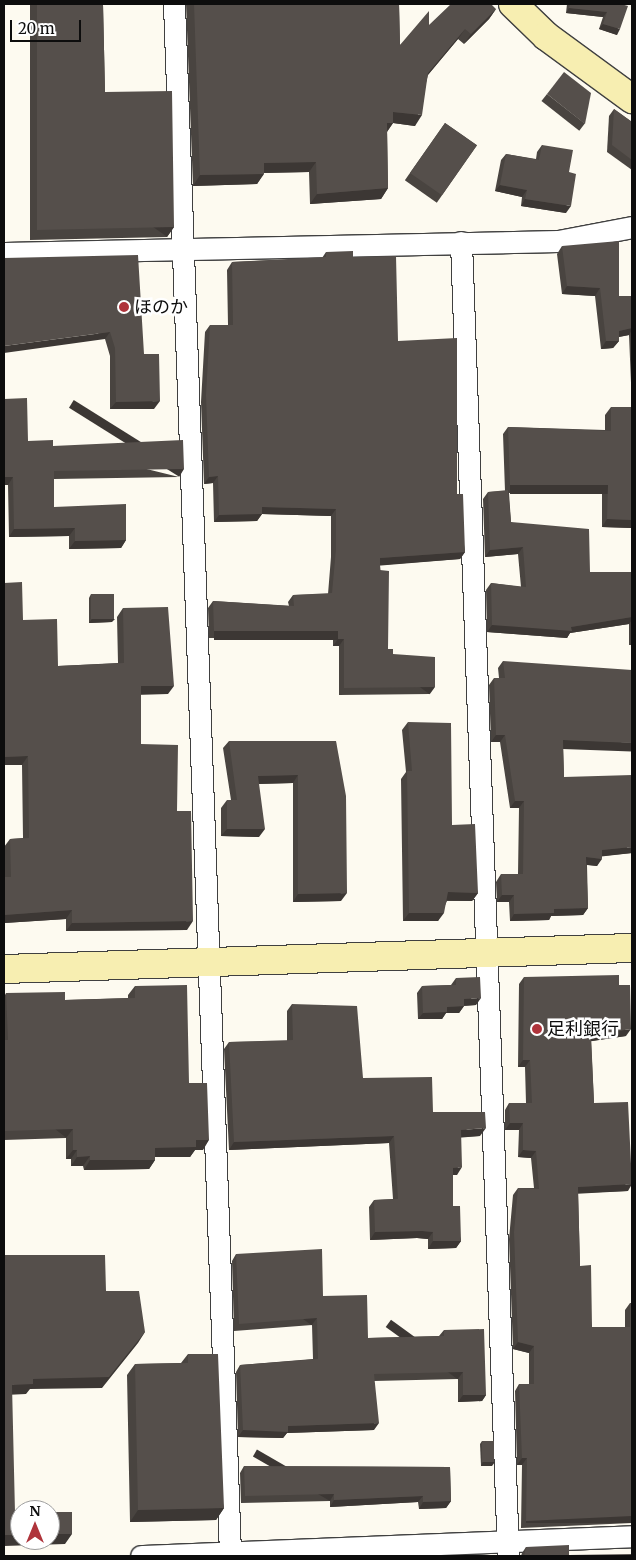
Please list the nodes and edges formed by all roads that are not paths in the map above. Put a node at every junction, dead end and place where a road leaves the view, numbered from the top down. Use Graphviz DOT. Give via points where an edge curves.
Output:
graph roads {
  1 [pos="174,4"];
  2 [pos="513,4"];
  3 [pos="632,99"];
  4 [pos="632,227"];
  5 [pos="461,242"];
  6 [pos="184,249"];
  7 [pos="4,253"];
  8 [pos="632,948"];
  9 [pos="485,953"];
  10 [pos="207,962"];
  11 [pos="4,970"];
  12 [pos="632,1536"];
  13 [pos="508,1549"];
  14 [pos="402,1552"];
  15 [pos="230,1555"];
  16 [pos="141,1556"];
  1 -- 6 [label="street"];
  2 -- 3 [label="street" via="546,36"];
  4 -- 5 [label="street" via="558,241"];
  5 -- 6 [label="street"];
  5 -- 9 [label="street"];
  6 -- 7 [label="street"];
  6 -- 10 [label="street"];
  8 -- 9 [label="street"];
  9 -- 10 [label="street"];
  9 -- 13 [label="street"];
  10 -- 11 [label="street"];
  10 -- 15 [label="street"];
  12 -- 13 [label="street"];
  13 -- 14 [label="street"];
  14 -- 15 [label="street"];
  15 -- 16 [label="street"];
}
